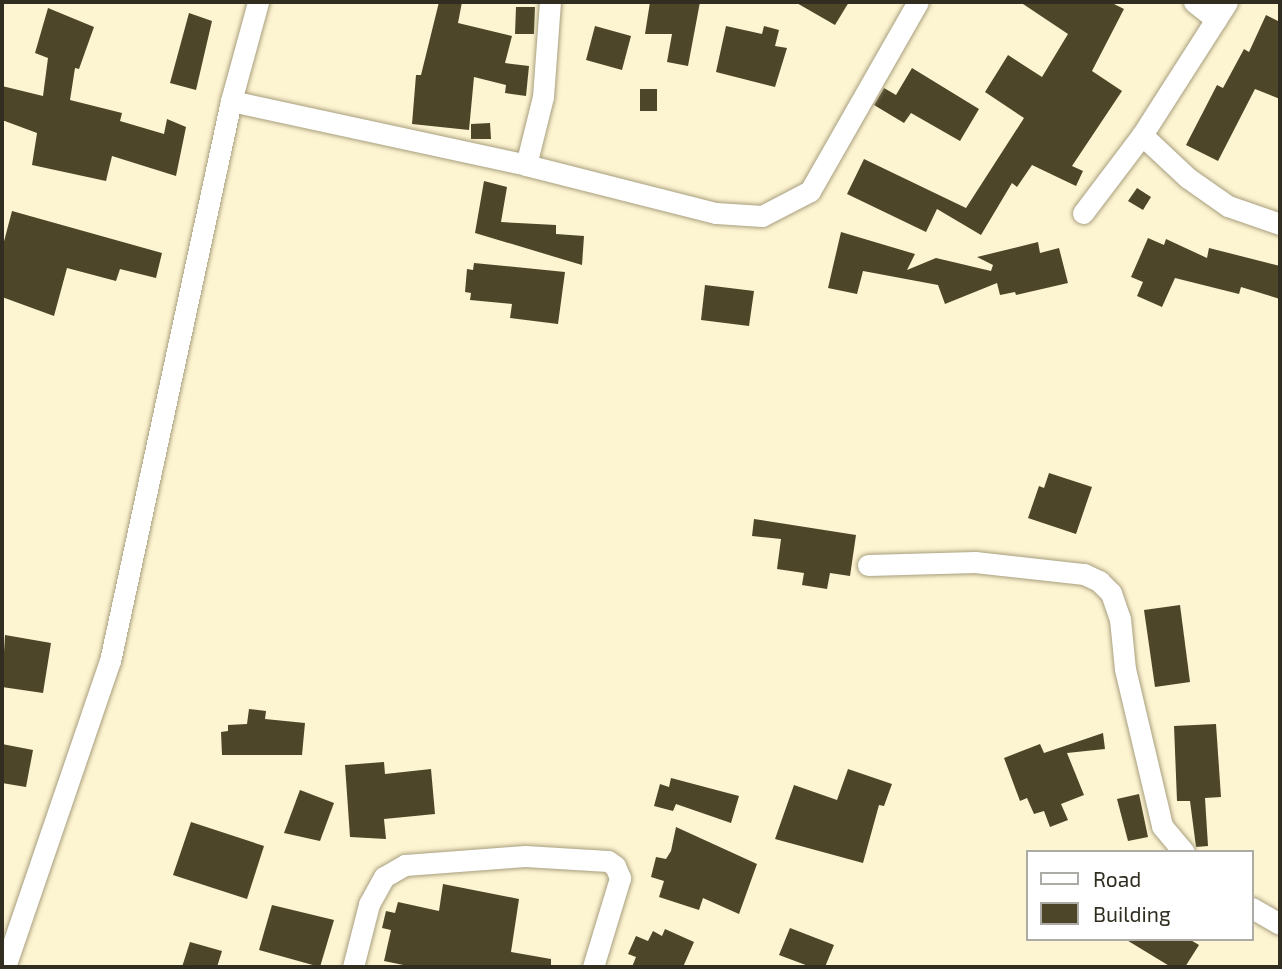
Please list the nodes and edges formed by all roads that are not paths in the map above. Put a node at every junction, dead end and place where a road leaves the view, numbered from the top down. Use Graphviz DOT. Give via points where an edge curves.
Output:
graph roads {
  1 [pos="258,2"];
  2 [pos="550,2"];
  3 [pos="918,2"];
  4 [pos="1194,2"];
  5 [pos="1222,10"];
  6 [pos="231,101"];
  7 [pos="1142,135"];
  8 [pos="526,165"];
  9 [pos="1083,213"];
  10 [pos="1280,225"];
  11 [pos="868,565"];
  12 [pos="1182,850"];
  13 [pos="1254,909"];
  14 [pos="9,923"];
  15 [pos="1280,924"];
  16 [pos="5,967"];
  17 [pos="353,967"];
  18 [pos="593,967"];
  1 -- 6 [label="street"];
  2 -- 8 [label="street" via="543,97"];
  3 -- 8 [label="street" via="810,191 775,214 716,213"];
  4 -- 5 [label="street"];
  5 -- 7 [label="street"];
  6 -- 8 [label="street"];
  6 -- 14 [label="street" via="110,661"];
  7 -- 9 [label="street"];
  7 -- 10 [label="street" via="1188,178 1228,206"];
  11 -- 12 [label="street" via="975,562 1084,574 1099,581 1111,593 1120,619 1125,669 1162,826"];
  13 -- 15 [label="street"];
  14 -- 16 [label="street"];
  17 -- 18 [label="street" via="369,904 384,877 405,865 525,856 608,861 615,866 620,878"];
}
